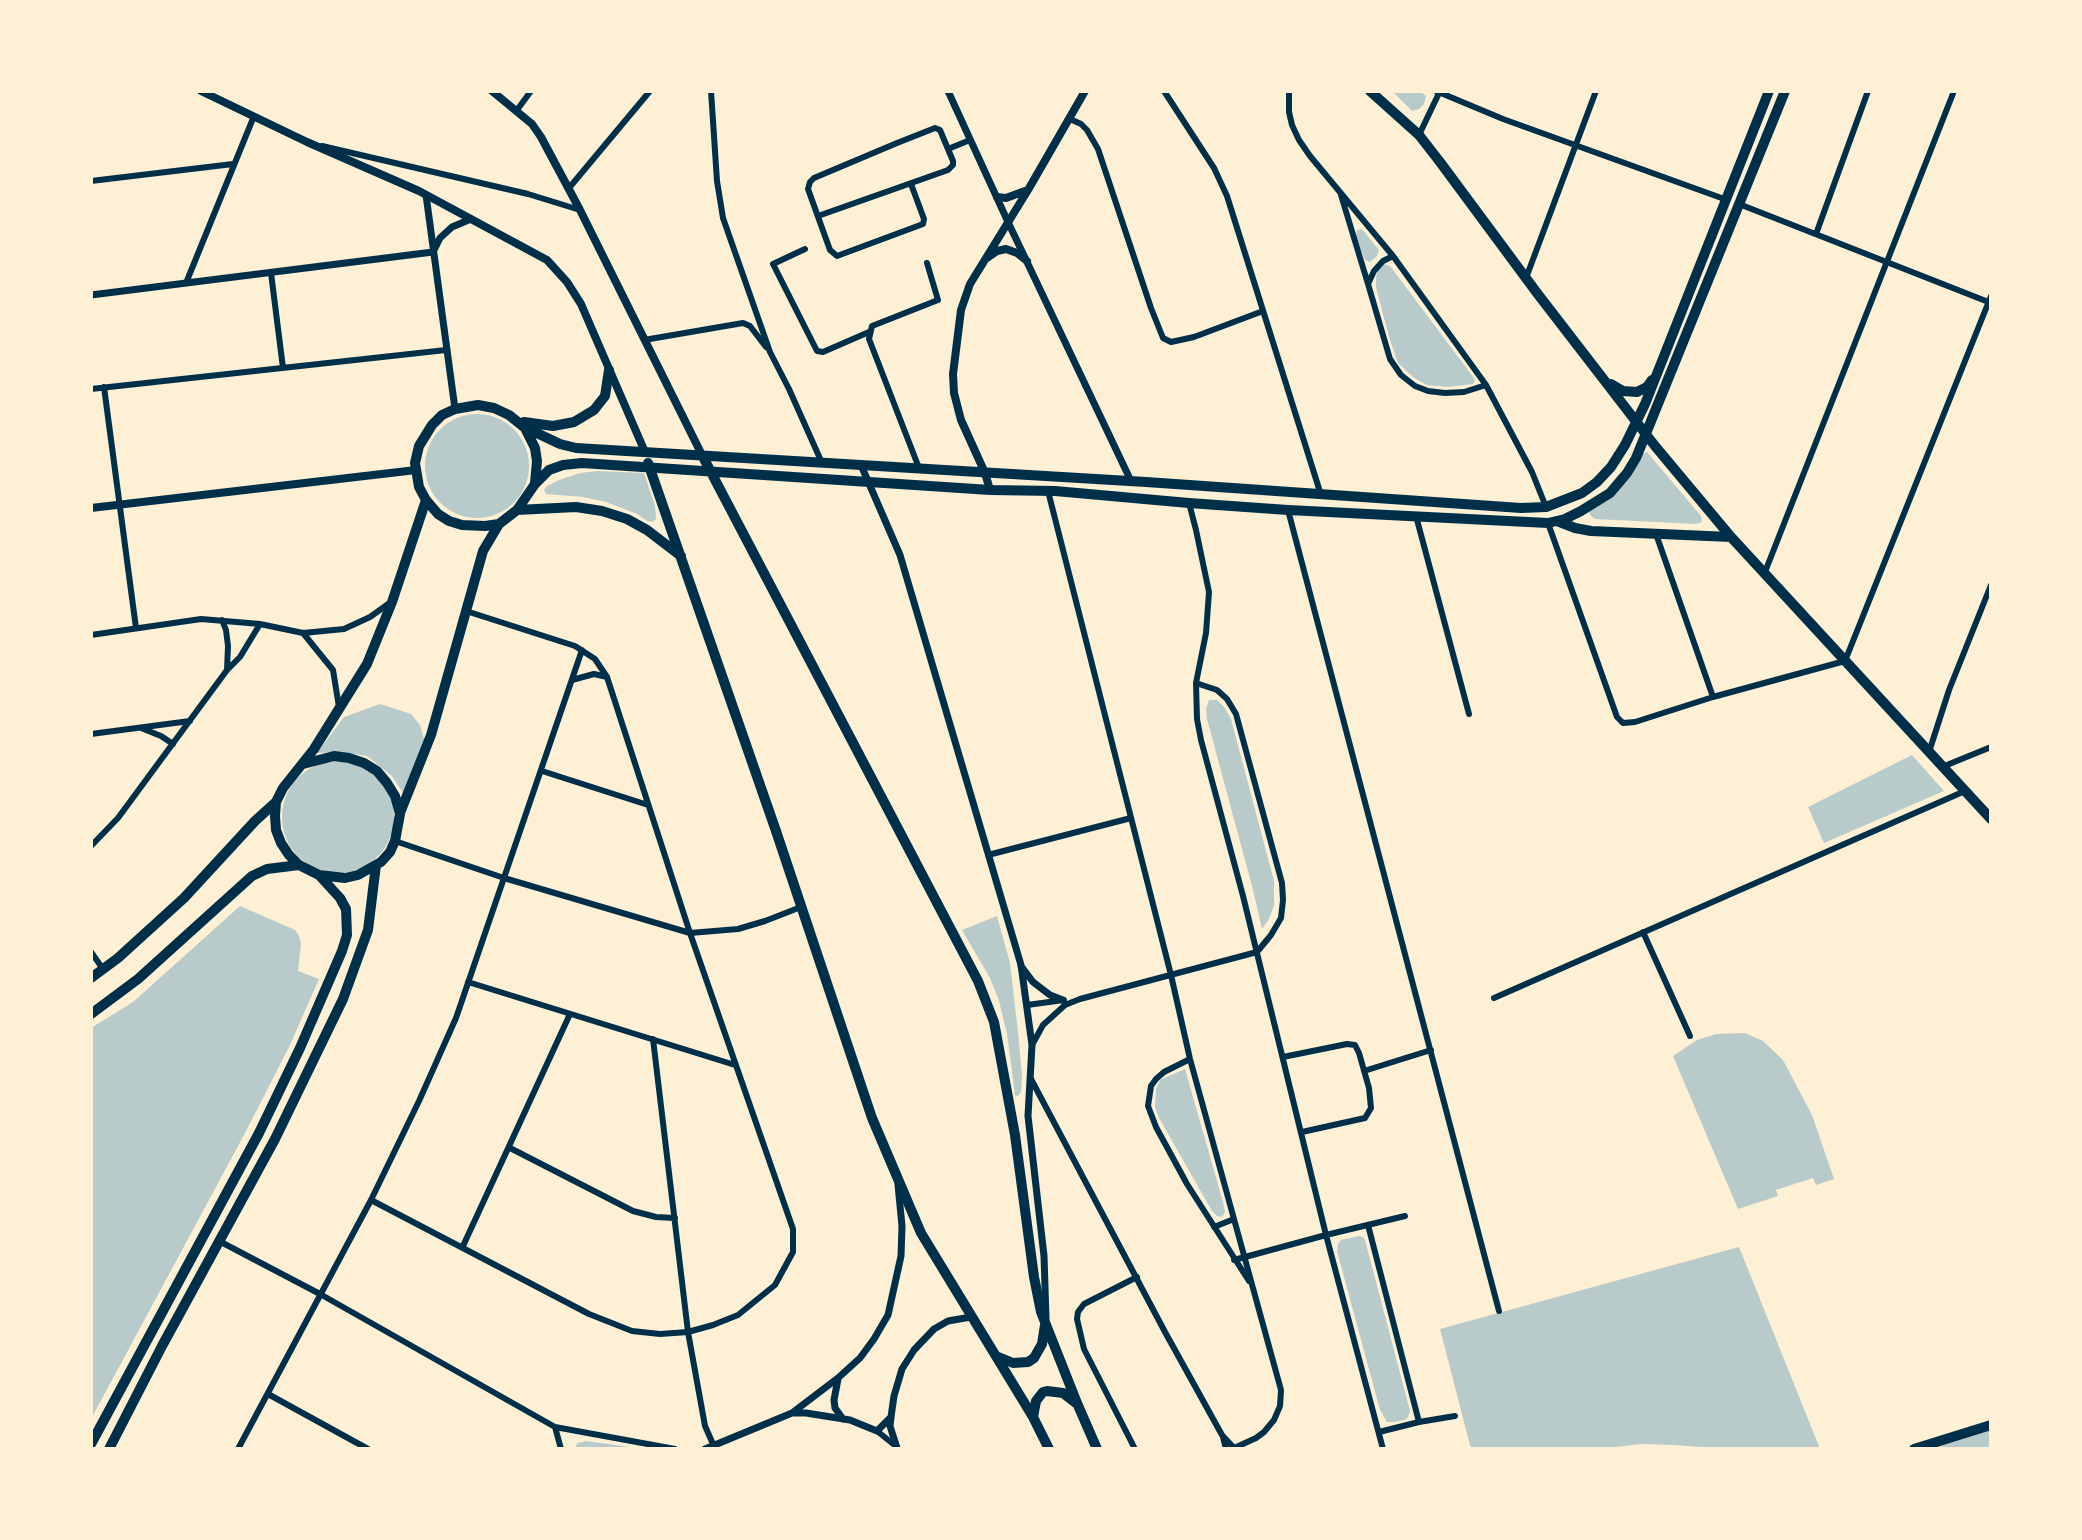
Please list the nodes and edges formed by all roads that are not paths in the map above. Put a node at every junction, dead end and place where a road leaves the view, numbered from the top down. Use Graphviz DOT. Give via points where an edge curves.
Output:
graph roads {
  1 [pos="201,91"];
  2 [pos="492,91"];
  3 [pos="531,91"];
  4 [pos="650,91"];
  5 [pos="711,91"];
  6 [pos="948,91"];
  7 [pos="1085,91"];
  8 [pos="1164,91"];
  9 [pos="1289,91"];
  10 [pos="1370,91"];
  11 [pos="1439,91"];
  12 [pos="1596,91"];
  13 [pos="1769,91"];
  14 [pos="1785,91"];
  15 [pos="1868,91"];
  16 [pos="1954,91"];
  17 [pos="213,93"];
  18 [pos="517,110"];
  19 [pos="254,116"];
  20 [pos="1070,119"];
  21 [pos="1419,135"];
  22 [pos="970,139"];
  23 [pos="307,142"];
  24 [pos="1576,145"];
  25 [pos="948,149"];
  26 [pos="233,164"];
  27 [pos="91,181"];
  28 [pos="911,184"];
  29 [pos="569,188"];
  30 [pos="1028,190"];
  31 [pos="1339,190"];
  32 [pos="426,195"];
  33 [pos="997,197"];
  34 [pos="1727,200"];
  35 [pos="1738,204"];
  36 [pos="580,210"];
  37 [pos="818,216"];
  38 [pos="471,219"];
  39 [pos="1008,222"];
  40 [pos="1816,234"];
  41 [pos="805,249"];
  42 [pos="433,252"];
  43 [pos="1393,256"];
  44 [pos="984,260"];
  45 [pos="1027,261"];
  46 [pos="1887,261"];
  47 [pos="927,263"];
  48 [pos="271,273"];
  49 [pos="1526,278"];
  50 [pos="186,283"];
  51 [pos="1368,284"];
  52 [pos="91,295"];
  53 [pos="1990,300"];
  54 [pos="1263,311"];
  55 [pos="869,335"];
  56 [pos="645,340"];
  57 [pos="446,350"];
  58 [pos="770,352"];
  59 [pos="283,368"];
  60 [pos="609,370"];
  61 [pos="1657,374"];
  62 [pos="1601,376"];
  63 [pos="1486,385"];
  64 [pos="104,387"];
  65 [pos="91,389"];
  66 [pos="455,409"];
  67 [pos="1637,422"];
  68 [pos="521,424"];
  69 [pos="1646,435"];
  70 [pos="645,452"];
  71 [pos="702,456"];
  72 [pos="822,463"];
  73 [pos="861,465"];
  74 [pos="650,467"];
  75 [pos="919,468"];
  76 [pos="416,470"];
  77 [pos="709,470"];
  78 [pos="985,473"];
  79 [pos="1131,481"];
  80 [pos="869,482"];
  81 [pos="535,484"];
  82 [pos="990,490"];
  83 [pos="1048,491"];
  84 [pos="1321,495"];
  85 [pos="1114,496"];
  86 [pos="426,500"];
  87 [pos="1189,503"];
  88 [pos="119,505"];
  89 [pos="1545,507"];
  90 [pos="91,508"];
  91 [pos="517,510"];
  92 [pos="1288,510"];
  93 [pos="1416,516"];
  94 [pos="1552,522"];
  95 [pos="499,524"];
  96 [pos="1656,534"];
  97 [pos="1731,537"];
  98 [pos="681,556"];
  99 [pos="1765,572"];
  100 [pos="1991,584"];
  101 [pos="392,602"];
  102 [pos="466,611"];
  103 [pos="222,620"];
  104 [pos="260,624"];
  105 [pos="136,628"];
  106 [pos="303,633"];
  107 [pos="91,635"];
  108 [pos="582,650"];
  109 [pos="1844,661"];
  110 [pos="228,670"];
  111 [pos="607,677"];
  112 [pos="572,680"];
  113 [pos="1196,683"];
  114 [pos="1713,697"];
  115 [pos="339,707"];
  116 [pos="1469,714"];
  117 [pos="190,720"];
  118 [pos="139,728"];
  119 [pos="91,734"];
  120 [pos="173,744"];
  121 [pos="1991,747"];
  122 [pos="1929,754"];
  123 [pos="303,764"];
  124 [pos="1942,767"];
  125 [pos="542,771"];
  126 [pos="1965,791"];
  127 [pos="276,802"];
  128 [pos="648,805"];
  129 [pos="400,814"];
  130 [pos="1130,818"];
  131 [pos="1991,819"];
  132 [pos="395,841"];
  133 [pos="91,846"];
  134 [pos="988,855"];
  135 [pos="376,864"];
  136 [pos="299,865"];
  137 [pos="318,875"];
  138 [pos="504,878"];
  139 [pos="801,907"];
  140 [pos="1643,932"];
  141 [pos="690,933"];
  142 [pos="91,952"];
  143 [pos="1257,952"];
  144 [pos="1021,965"];
  145 [pos="103,970"];
  146 [pos="1171,975"];
  147 [pos="91,978"];
  148 [pos="468,982"];
  149 [pos="1494,998"];
  150 [pos="1080,999"];
  151 [pos="1063,1000"];
  152 [pos="1027,1005"];
  153 [pos="91,1014"];
  154 [pos="570,1014"];
  155 [pos="1690,1036"];
  156 [pos="653,1040"];
  157 [pos="1032,1045"];
  158 [pos="1431,1051"];
  159 [pos="1283,1057"];
  160 [pos="1190,1059"];
  161 [pos="735,1065"];
  162 [pos="1364,1071"];
  163 [pos="1031,1079"];
  164 [pos="1302,1132"];
  165 [pos="510,1148"];
  166 [pos="898,1181"];
  167 [pos="371,1200"];
  168 [pos="1405,1216"];
  169 [pos="675,1218"];
  170 [pos="1234,1219"];
  171 [pos="1368,1225"];
  172 [pos="1214,1227"];
  173 [pos="1326,1235"];
  174 [pos="219,1241"];
  175 [pos="463,1247"];
  176 [pos="1244,1257"];
  177 [pos="1234,1260"];
  178 [pos="1137,1277"];
  179 [pos="1252,1286"];
  180 [pos="320,1294"];
  181 [pos="1499,1311"];
  182 [pos="971,1317"];
  183 [pos="1045,1325"];
  184 [pos="688,1332"];
  185 [pos="993,1354"];
  186 [pos="838,1378"];
  187 [pos="268,1394"];
  188 [pos="1077,1404"];
  189 [pos="792,1413"];
  190 [pos="1455,1416"];
  191 [pos="891,1417"];
  192 [pos="1033,1417"];
  193 [pos="843,1419"];
  194 [pos="1419,1422"];
  195 [pos="1991,1425"];
  196 [pos="555,1427"];
  197 [pos="877,1432"];
  198 [pos="1379,1432"];
  199 [pos="1222,1435"];
  200 [pos="91,1444"];
  201 [pos="713,1444"];
  202 [pos="898,1448"];
  203 [pos="109,1449"];
  204 [pos="239,1449"];
  205 [pos="368,1449"];
  206 [pos="561,1449"];
  207 [pos="675,1449"];
  208 [pos="705,1449"];
  209 [pos="1049,1449"];
  210 [pos="1097,1449"];
  211 [pos="1135,1449"];
  212 [pos="1226,1449"];
  213 [pos="1234,1449"];
  214 [pos="1383,1449"];
  215 [pos="1914,1449"];
  1 -- 17 [label="main road"];
  2 -- 18 [label="main road"];
  3 -- 18 [label="street"];
  4 -- 29 [label="street"];
  5 -- 58 [label="street" via="723,218"];
  6 -- 22 [label="street"];
  7 -- 20 [label="main road"];
  8 -- 54 [label="street" via="1227,196"];
  9 -- 31 [label="street" via="1289,112 1299,140"];
  10 -- 21 [label="main road"];
  11 -- 21 [label="street"];
  11 -- 24 [label="street"];
  12 -- 24 [label="street"];
  13 -- 34 [label="main road"];
  14 -- 35 [label="main road"];
  15 -- 40 [label="street"];
  16 -- 46 [label="street"];
  17 -- 19 [label="main road"];
  18 -- 29 [label="main road" via="541,137"];
  19 -- 23 [label="main road"];
  19 -- 26 [label="street"];
  20 -- 30 [label="main road"];
  20 -- 54 [label="street" via="1087,130 1098,149 1163,338 1171,342 1194,337"];
  21 -- 49 [label="main road"];
  22 -- 25 [label="street"];
  22 -- 33 [label="street"];
  23 -- 32 [label="main road"];
  23 -- 36 [label="street"];
  24 -- 34 [label="street"];
  24 -- 49 [label="street"];
  25 -- 28 [label="street" via="953,161 948,170"];
  25 -- 37 [label="street" via="935,128 814,178 808,189"];
  26 -- 27 [label="street"];
  26 -- 50 [label="street"];
  28 -- 37 [label="street"];
  28 -- 37 [label="street" via="923,224 837,256 830,250"];
  29 -- 36 [label="main road"];
  30 -- 33 [label="main road"];
  30 -- 39 [label="main road"];
  31 -- 43 [label="street"];
  31 -- 51 [label="street"];
  32 -- 38 [label="main road"];
  32 -- 42 [label="street"];
  33 -- 39 [label="street"];
  34 -- 61 [label="main road"];
  35 -- 40 [label="street"];
  35 -- 69 [label="main road"];
  36 -- 56 [label="main road"];
  38 -- 42 [label="street" via="452,227"];
  38 -- 60 [label="main road" via="547,260 580,304"];
  39 -- 44 [label="main road"];
  39 -- 45 [label="street"];
  40 -- 46 [label="street"];
  41 -- 55 [label="street" via="773,264 817,351"];
  42 -- 48 [label="street"];
  42 -- 57 [label="street"];
  43 -- 51 [label="street" via="1374,271"];
  43 -- 63 [label="street"];
  44 -- 45 [label="main road" via="1006,249"];
  44 -- 78 [label="main road" via="961,310 953,374 957,407"];
  45 -- 79 [label="street"];
  46 -- 53 [label="street"];
  46 -- 99 [label="street"];
  47 -- 55 [label="street" via="938,300 872,326"];
  48 -- 50 [label="street"];
  48 -- 59 [label="street"];
  49 -- 62 [label="main road"];
  50 -- 52 [label="street"];
  51 -- 63 [label="street" via="1390,359 1401,375 1415,386 1437,392 1464,392"];
  53 -- 109 [label="street"];
  54 -- 84 [label="street"];
  55 -- 75 [label="street"];
  56 -- 58 [label="street" via="743,323"];
  56 -- 71 [label="main road"];
  57 -- 59 [label="street"];
  57 -- 66 [label="street"];
  58 -- 72 [label="street"];
  59 -- 64 [label="street"];
  60 -- 68 [label="main road" via="605,396 594,410 574,422"];
  60 -- 70 [label="main road"];
  61 -- 62 [label="main road" via="1637,392 1615,388"];
  61 -- 67 [label="main road"];
  62 -- 67 [label="main road"];
  63 -- 89 [label="street" via="1532,472"];
  64 -- 65 [label="street"];
  64 -- 88 [label="street"];
  66 -- 68 [label="main road" via="494,408"];
  66 -- 76 [label="main road" via="442,415 425,435"];
  67 -- 69 [label="main road"];
  67 -- 89 [label="main road" via="1619,457 1597,482"];
  68 -- 70 [label="main road" via="576,448"];
  68 -- 81 [label="main road" via="535,448"];
  69 -- 94 [label="main road" via="1627,473 1610,493 1581,512"];
  69 -- 97 [label="main road"];
  70 -- 71 [label="main road"];
  70 -- 74 [label="main road"];
  71 -- 72 [label="main road"];
  71 -- 77 [label="main road"];
  72 -- 73 [label="main road"];
  73 -- 75 [label="main road"];
  73 -- 80 [label="street"];
  74 -- 77 [label="main road"];
  74 -- 81 [label="main road" via="563,465 549,470"];
  74 -- 98 [label="main road"];
  75 -- 78 [label="main road"];
  76 -- 86 [label="main road"];
  76 -- 88 [label="main road"];
  77 -- 80 [label="main road"];
  77 -- 183 [label="main road" via="978,981 994,1022"];
  78 -- 79 [label="main road"];
  78 -- 82 [label="main road"];
  79 -- 84 [label="main road"];
  79 -- 85 [label="main road"];
  80 -- 82 [label="main road"];
  80 -- 134 [label="street" via="900,555"];
  81 -- 91 [label="main road"];
  82 -- 83 [label="main road"];
  83 -- 85 [label="main road"];
  83 -- 130 [label="street"];
  84 -- 89 [label="main road"];
  85 -- 87 [label="main road"];
  86 -- 95 [label="main road" via="449,521"];
  86 -- 101 [label="main road"];
  87 -- 92 [label="main road"];
  87 -- 113 [label="street" via="1209,593"];
  88 -- 90 [label="main road"];
  88 -- 105 [label="street"];
  91 -- 95 [label="main road"];
  91 -- 98 [label="main road" via="576,507 602,511 647,530"];
  92 -- 93 [label="main road"];
  92 -- 158 [label="street"];
  93 -- 94 [label="main road"];
  93 -- 116 [label="street"];
  94 -- 96 [label="main road" via="1591,531"];
  94 -- 114 [label="street" via="1617,717 1623,723 1635,722"];
  95 -- 102 [label="main road" via="483,551"];
  96 -- 97 [label="main road"];
  96 -- 114 [label="street"];
  97 -- 99 [label="main road"];
  98 -- 139 [label="main road"];
  99 -- 109 [label="main road"];
  100 -- 122 [label="street"];
  101 -- 106 [label="street" via="344,629"];
  101 -- 115 [label="main road" via="367,664"];
  102 -- 108 [label="street"];
  102 -- 129 [label="main road" via="431,735"];
  103 -- 104 [label="street"];
  103 -- 105 [label="street"];
  103 -- 110 [label="street"];
  104 -- 106 [label="street"];
  104 -- 110 [label="street"];
  105 -- 107 [label="street"];
  106 -- 115 [label="street" via="333,670"];
  108 -- 111 [label="street"];
  108 -- 112 [label="street"];
  109 -- 114 [label="street"];
  109 -- 122 [label="main road"];
  110 -- 117 [label="street"];
  111 -- 112 [label="street" via="594,674"];
  111 -- 128 [label="street"];
  112 -- 125 [label="street"];
  113 -- 143 [label="street" via="1196,719"];
  113 -- 143 [label="street" via="1217,690 1236,714 1282,883 1281,918"];
  115 -- 123 [label="main road"];
  117 -- 118 [label="street"];
  117 -- 120 [label="street"];
  118 -- 119 [label="street"];
  118 -- 120 [label="street"];
  120 -- 133 [label="street"];
  121 -- 124 [label="street"];
  122 -- 124 [label="main road"];
  123 -- 127 [label="main road"];
  123 -- 129 [label="main road" via="334,757 364,763 387,782"];
  124 -- 126 [label="main road"];
  125 -- 128 [label="street"];
  125 -- 138 [label="street"];
  126 -- 131 [label="main road"];
  126 -- 140 [label="street"];
  127 -- 136 [label="main road" via="276,830"];
  127 -- 145 [label="main road" via="184,898"];
  128 -- 141 [label="street"];
  129 -- 132 [label="main road"];
  130 -- 134 [label="street"];
  130 -- 146 [label="street"];
  132 -- 135 [label="main road"];
  132 -- 138 [label="street"];
  134 -- 144 [label="street"];
  135 -- 137 [label="main road" via="345,878"];
  135 -- 174 [label="main road" via="368,930 343,999"];
  136 -- 137 [label="main road"];
  136 -- 153 [label="main road" via="252,876 146,972"];
  137 -- 200 [label="main road" via="346,909 347,936 342,951 259,1133"];
  138 -- 141 [label="street"];
  138 -- 148 [label="street"];
  139 -- 141 [label="street" via="738,929"];
  139 -- 166 [label="main road"];
  140 -- 149 [label="street"];
  140 -- 155 [label="street"];
  141 -- 161 [label="street"];
  142 -- 145 [label="street"];
  143 -- 146 [label="street"];
  143 -- 159 [label="street"];
  144 -- 151 [label="street" via="1033,982"];
  144 -- 152 [label="street"];
  145 -- 147 [label="main road"];
  146 -- 150 [label="street"];
  146 -- 160 [label="street"];
  148 -- 154 [label="street"];
  148 -- 167 [label="street" via="456,1018"];
  150 -- 151 [label="street"];
  150 -- 157 [label="street" via="1058,1009"];
  151 -- 152 [label="street"];
  152 -- 157 [label="street"];
  154 -- 156 [label="street"];
  154 -- 165 [label="street"];
  156 -- 161 [label="street"];
  156 -- 169 [label="street"];
  157 -- 163 [label="street"];
  158 -- 162 [label="street"];
  158 -- 181 [label="street"];
  159 -- 162 [label="street" via="1352,1044"];
  159 -- 164 [label="street"];
  160 -- 170 [label="street"];
  160 -- 172 [label="street" via="1156,1079 1148,1106"];
  161 -- 184 [label="street" via="793,1229 793,1252 775,1285 759,1299 738,1315"];
  162 -- 164 [label="street" via="1371,1108 1365,1118"];
  163 -- 178 [label="street"];
  163 -- 183 [label="street" via="1029,1140 1042,1231"];
  164 -- 173 [label="street"];
  165 -- 169 [label="street" via="633,1211"];
  165 -- 175 [label="street"];
  166 -- 182 [label="main road" via="921,1233"];
  166 -- 186 [label="street" via="901,1256 888,1315 860,1358"];
  167 -- 175 [label="street"];
  167 -- 180 [label="street"];
  168 -- 171 [label="street"];
  169 -- 184 [label="street"];
  170 -- 172 [label="street"];
  170 -- 176 [label="street"];
  171 -- 173 [label="street"];
  171 -- 194 [label="street"];
  172 -- 177 [label="street"];
  173 -- 176 [label="street"];
  173 -- 198 [label="street"];
  174 -- 180 [label="street"];
  174 -- 203 [label="main road"];
  175 -- 184 [label="street" via="610,1324 660,1334"];
  176 -- 177 [label="street"];
  176 -- 179 [label="street"];
  177 -- 179 [label="street"];
  178 -- 199 [label="street"];
  178 -- 211 [label="street" via="1084,1304 1077,1319 1084,1349"];
  179 -- 213 [label="street" via="1281,1399 1264,1432"];
  180 -- 187 [label="street"];
  180 -- 196 [label="street"];
  182 -- 185 [label="main road"];
  182 -- 191 [label="street" via="934,1329 914,1350 902,1369"];
  183 -- 185 [label="main road" via="1042,1343 1028,1362 1013,1363"];
  183 -- 188 [label="main road"];
  184 -- 201 [label="street" via="705,1426"];
  185 -- 192 [label="main road"];
  186 -- 189 [label="street"];
  186 -- 193 [label="street" via="834,1400"];
  187 -- 204 [label="street"];
  187 -- 205 [label="street"];
  188 -- 192 [label="main road" via="1063,1393 1042,1392"];
  188 -- 210 [label="main road"];
  189 -- 193 [label="street"];
  189 -- 201 [label="street"];
  190 -- 194 [label="street"];
  191 -- 197 [label="street"];
  191 -- 202 [label="street"];
  192 -- 209 [label="main road"];
  193 -- 197 [label="street"];
  194 -- 198 [label="street"];
  195 -- 215 [label="main road"];
  196 -- 206 [label="street"];
  196 -- 207 [label="street"];
  197 -- 202 [label="street"];
  198 -- 214 [label="street"];
  199 -- 212 [label="street"];
  199 -- 213 [label="street"];
  201 -- 208 [label="street"];
}
